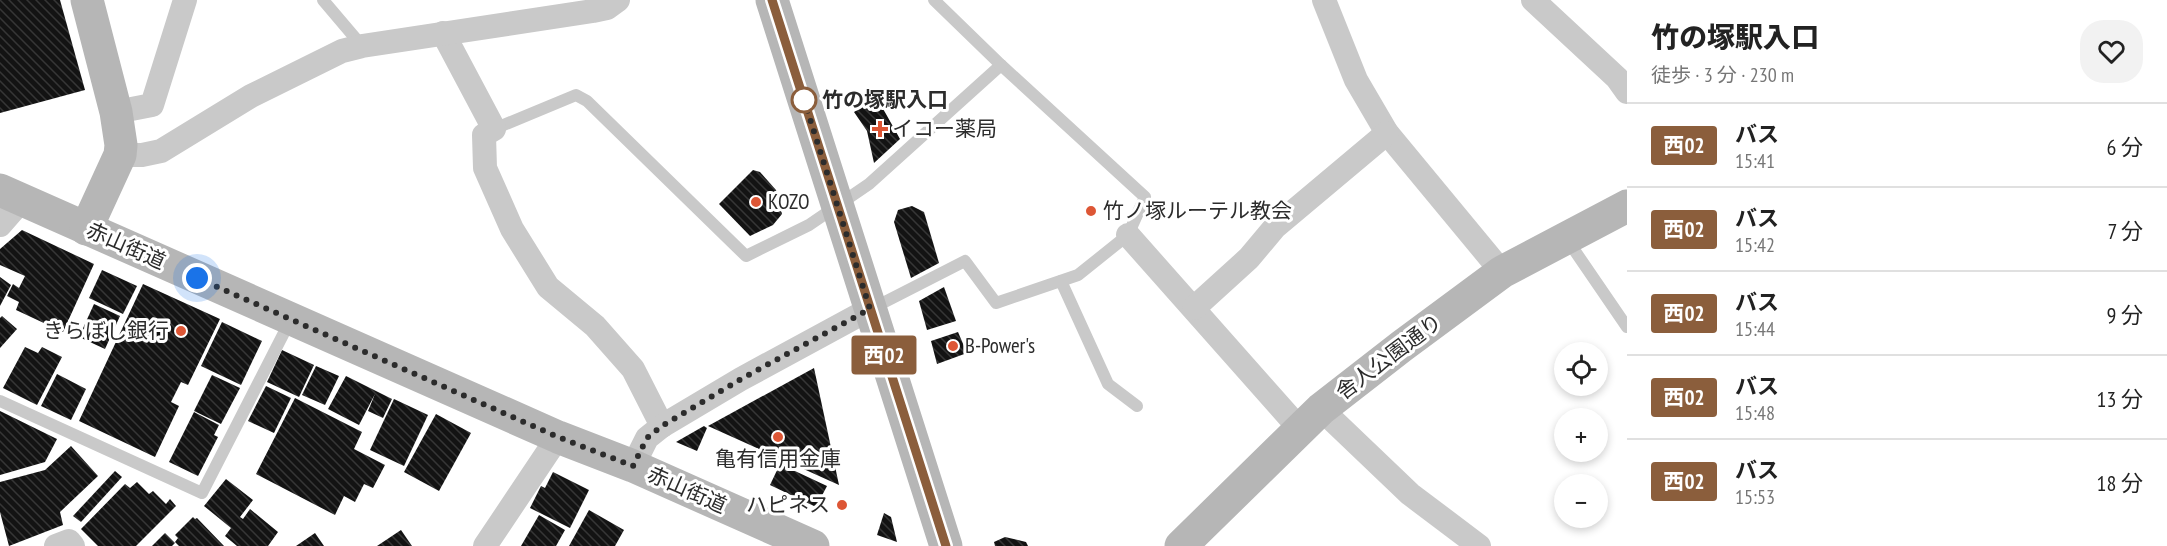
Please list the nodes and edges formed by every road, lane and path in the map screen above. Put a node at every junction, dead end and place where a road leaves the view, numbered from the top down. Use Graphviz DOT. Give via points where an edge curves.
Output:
graph roads {
  1 [pos="87,0"];
  2 [pos="185,0"];
  3 [pos="323,0"];
  4 [pos="618,0"];
  5 [pos="772,0"];
  6 [pos="934,0"];
  7 [pos="1324,0"];
  8 [pos="1533,0"];
  9 [pos="591,5"];
  10 [pos="443,33"];
  11 [pos="362,46"];
  12 [pos="1001,65"];
  13 [pos="1627,92"];
  14 [pos="116,112"];
  15 [pos="494,129"];
  16 [pos="1388,133"];
  17 [pos="120,155"];
  18 [pos="10,195"];
  19 [pos="838,206"];
  20 [pos="1627,206"];
  21 [pos="0,225"];
  22 [pos="86,229"];
  23 [pos="1128,235"];
  24 [pos="1565,237"];
  25 [pos="1502,272"];
  26 [pos="1061,280"];
  27 [pos="1194,308"];
  28 [pos="870,309"];
  29 [pos="290,319"];
  30 [pos="1627,327"];
  31 [pos="0,401"];
  32 [pos="1137,406"];
  33 [pos="1310,418"];
  34 [pos="662,426"];
  35 [pos="558,437"];
  36 [pos="633,466"];
  37 [pos="56,546"];
  38 [pos="73,546"];
  39 [pos="485,546"];
  40 [pos="813,546"];
  41 [pos="946,546"];
  42 [pos="1181,546"];
  43 [pos="1479,546"];
  1 -- 14 [label="street"];
  2 -- 14 [label="street" via="152,105"];
  3 -- 11 [label="lane"];
  4 -- 9 [label="street" via="607,8"];
  5 -- 19 [label="street"];
  6 -- 12 [label="lane"];
  7 -- 16 [label="street" via="1356,80"];
  8 -- 13 [label="street" via="1617,78"];
  9 -- 10 [label="street"];
  10 -- 11 [label="street"];
  10 -- 15 [label="street"];
  11 -- 17 [label="street" via="342,51 251,96 161,151"];
  12 -- 19 [label="lane" via="869,184"];
  12 -- 23 [label="lane" via="1145,197"];
  14 -- 17 [label="street"];
  15 -- 19 [label="lane" via="576,95 587,101 746,256"];
  15 -- 34 [label="street" via="484,135 485,168 512,229 548,286 595,326 633,369"];
  16 -- 25 [label="street"];
  16 -- 27 [label="street" via="1275,227 1250,258"];
  17 -- 22 [label="street"];
  18 -- 21 [label="street"];
  18 -- 22 [label="street, 赤山街道"];
  19 -- 28 [label="street"];
  20 -- 24 [label="street, 舎人公園通り"];
  22 -- 29 [label="street, 赤山街道"];
  23 -- 26 [label="lane" via="1078,275"];
  23 -- 27 [label="street"];
  24 -- 25 [label="street, 舎人公園通り"];
  24 -- 30 [label="lane"];
  25 -- 33 [label="street, 舎人公園通り"];
  26 -- 28 [label="lane" via="996,303 965,261"];
  26 -- 32 [label="lane" via="1108,384"];
  27 -- 33 [label="street"];
  28 -- 34 [label="street"];
  28 -- 41 [label="street"];
  29 -- 31 [label="lane" via="202,493"];
  29 -- 35 [label="street, 赤山街道"];
  33 -- 42 [label="street, 舎人公園通り"];
  33 -- 43 [label="street"];
  34 -- 36 [label="street" via="647,438"];
  35 -- 36 [label="street, 赤山街道"];
  35 -- 39 [label="street"];
  36 -- 40 [label="street, 赤山街道"];
  37 -- 38 [label="street" via="69,542"];
}
